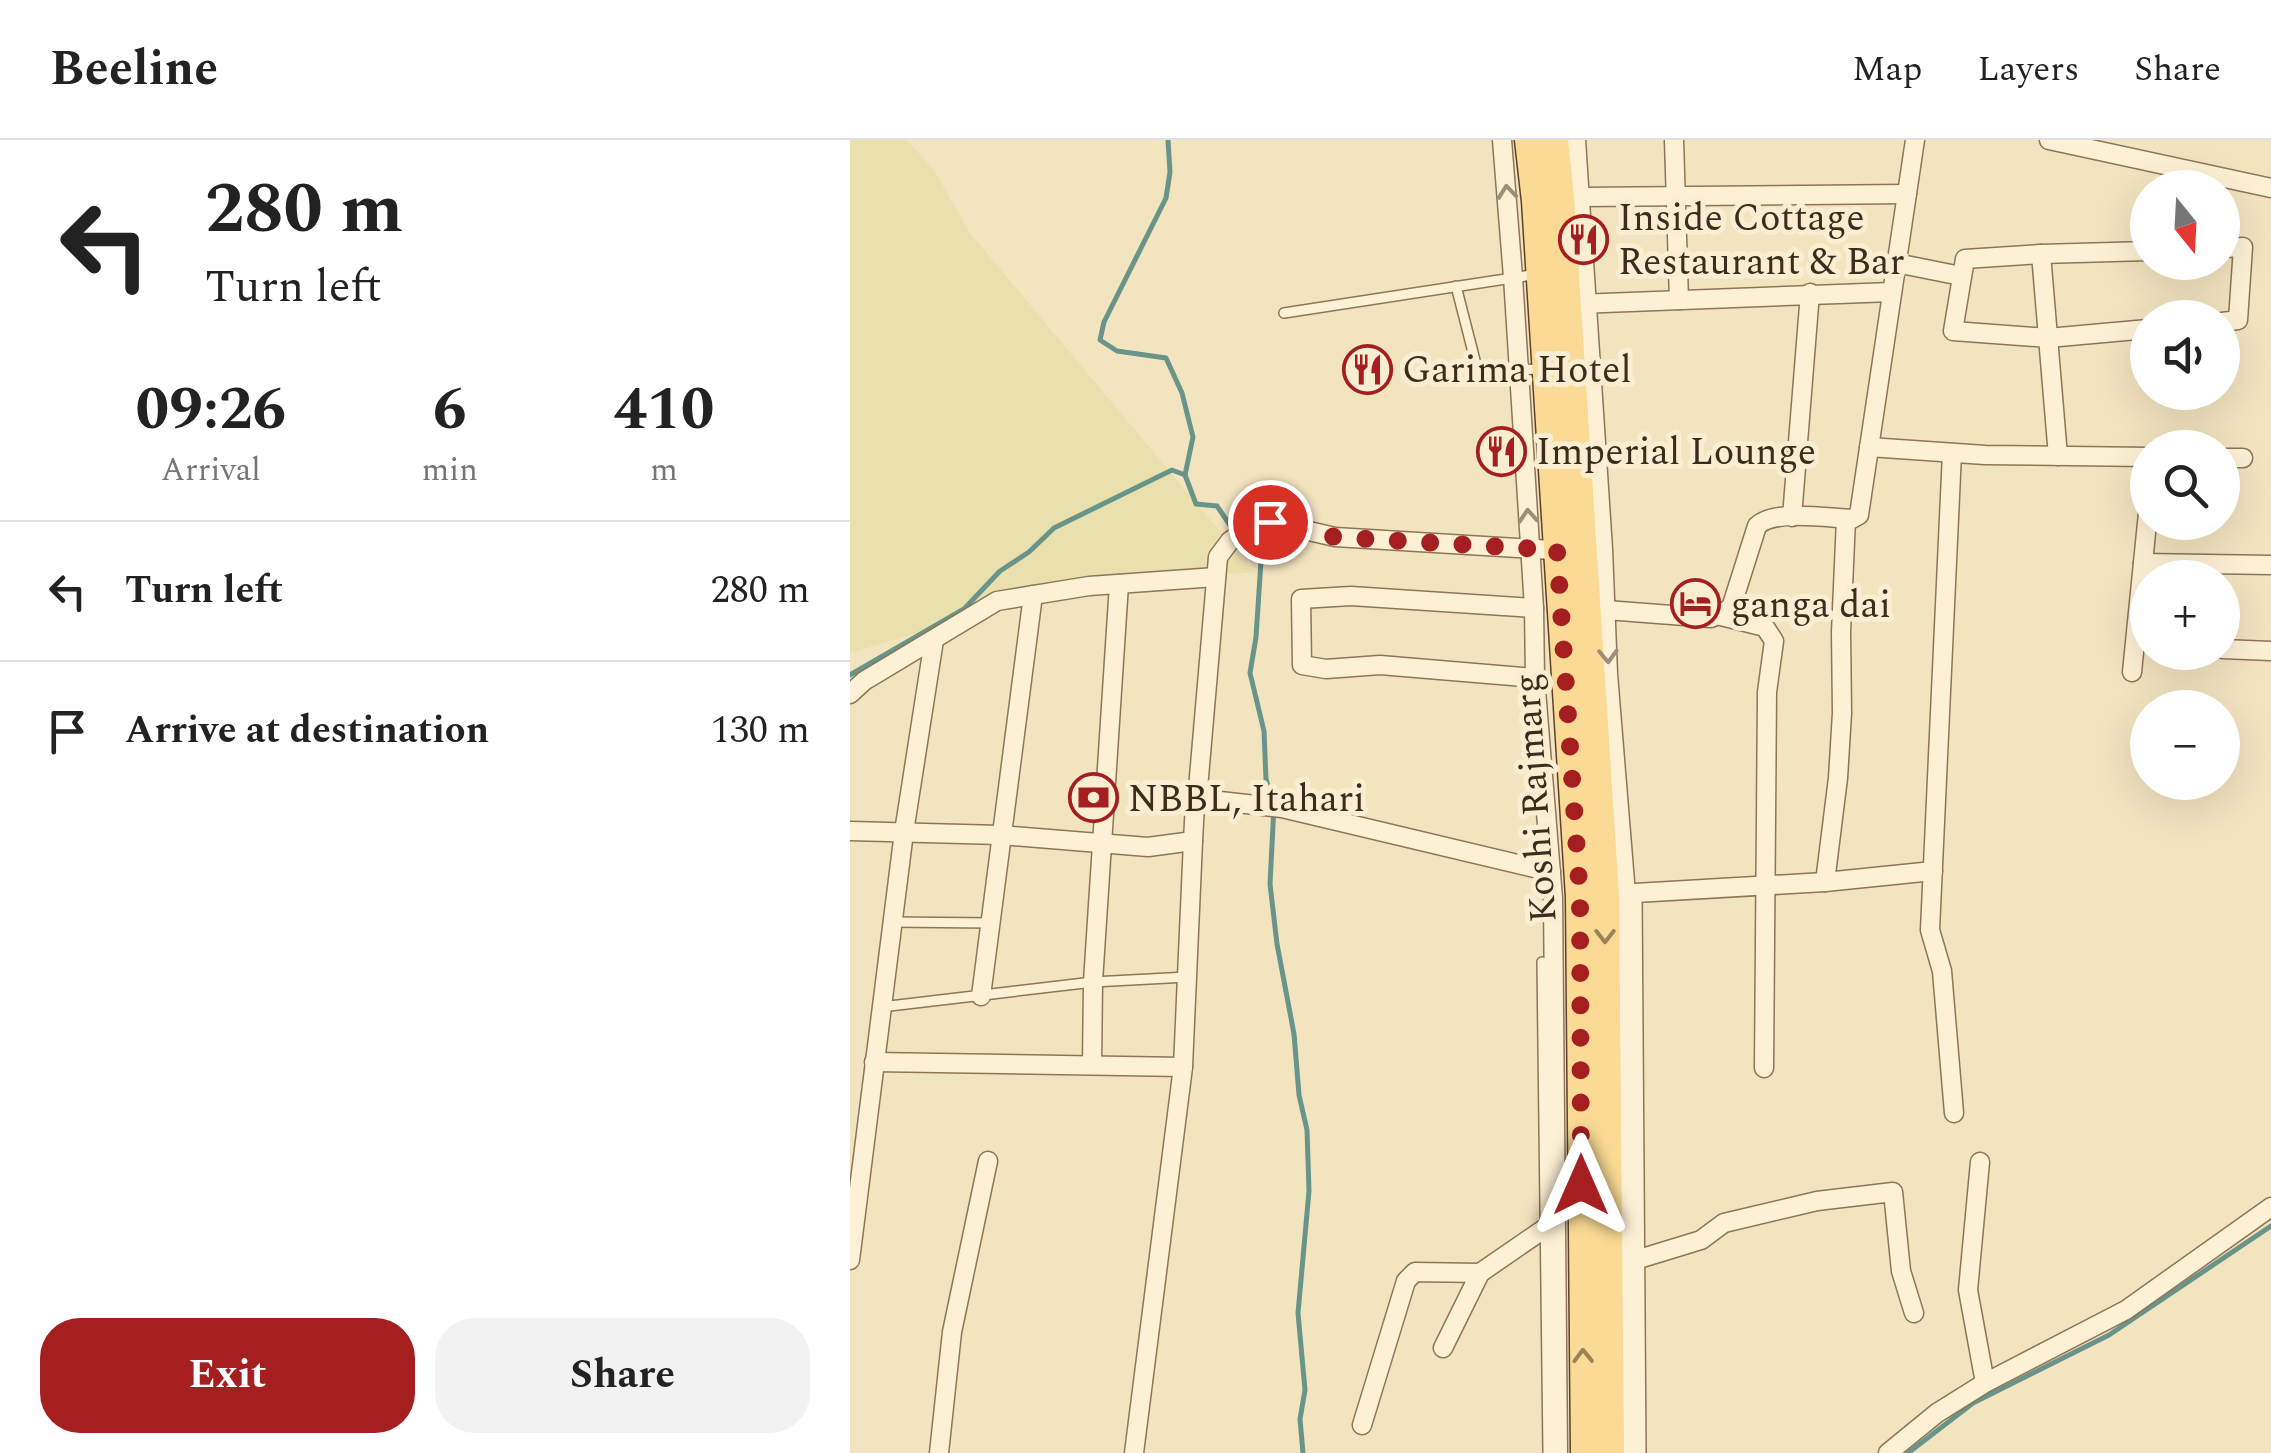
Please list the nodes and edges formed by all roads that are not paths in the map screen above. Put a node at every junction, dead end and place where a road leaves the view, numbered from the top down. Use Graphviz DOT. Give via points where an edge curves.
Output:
graph roads {
  1 [pos="1502,140"];
  2 [pos="1529,140"];
  3 [pos="1554,140"];
  4 [pos="1576,140"];
  5 [pos="1674,140"];
  6 [pos="1915,140"];
  7 [pos="2049,140"];
  8 [pos="2271,188"];
  9 [pos="1907,194"];
  10 [pos="1676,196"];
  11 [pos="1582,197"];
  12 [pos="2240,248"];
  13 [pos="2130,252"];
  14 [pos="2041,254"];
  15 [pos="1896,264"];
  16 [pos="1527,275"];
  17 [pos="1961,276"];
  18 [pos="1456,286"];
  19 [pos="1892,292"];
  20 [pos="1810,294"];
  21 [pos="1679,300"];
  22 [pos="2239,300"];
  23 [pos="1578,304"];
  24 [pos="1284,312"];
  25 [pos="2130,331"];
  26 [pos="2048,338"];
  27 [pos="1545,369"];
  28 [pos="1869,447"];
  29 [pos="1952,452"];
  30 [pos="2058,456"];
  31 [pos="2130,457"];
  32 [pos="1792,517"];
  33 [pos="1846,519"];
  34 [pos="1568,550"];
  35 [pos="2240,565"];
  36 [pos="2271,565"];
  37 [pos="1216,578"];
  38 [pos="1120,584"];
  39 [pos="1033,595"];
  40 [pos="1534,608"];
  41 [pos="1606,610"];
  42 [pos="1721,616"];
  43 [pos="934,640"];
  44 [pos="2240,650"];
  45 [pos="2271,651"];
  46 [pos="1535,678"];
  47 [pos="850,694"];
  48 [pos="1197,800"];
  49 [pos="850,831"];
  50 [pos="904,832"];
  51 [pos="1000,835"];
  52 [pos="1193,841"];
  53 [pos="1102,842"];
  54 [pos="1933,871"];
  55 [pos="1552,872"];
  56 [pos="1825,882"];
  57 [pos="1766,885"];
  58 [pos="1600,895"];
  59 [pos="892,922"];
  60 [pos="990,924"];
  61 [pos="1542,962"];
  62 [pos="1186,977"];
  63 [pos="1093,982"];
  64 [pos="981,996"];
  65 [pos="881,1008"];
  66 [pos="874,1062"];
  67 [pos="1092,1065"];
  68 [pos="1183,1066"];
  69 [pos="1764,1068"];
  70 [pos="1954,1112"];
  71 [pos="988,1161"];
  72 [pos="1980,1162"];
  73 [pos="2271,1207"];
  74 [pos="1550,1225"];
  75 [pos="850,1260"];
  76 [pos="1634,1260"];
  77 [pos="1480,1273"];
  78 [pos="1914,1313"];
  79 [pos="1443,1348"];
  80 [pos="1985,1383"];
  81 [pos="1362,1425"];
  82 [pos="939,1453"];
  83 [pos="1134,1453"];
  84 [pos="1548,1453"];
  85 [pos="1558,1453"];
  86 [pos="1585,1453"];
  87 [pos="1610,1453"];
  88 [pos="1632,1453"];
  89 [pos="1642,1453"];
  90 [pos="1888,1453"];
  16 -- 1 [label="street, one-way"];
  2 -- 16 [label="main road, Koshi Rajmarg"];
  3 -- 23 [label="main road, Koshi Rajmarg"];
  4 -- 11 [label="street"];
  5 -- 10 [label="street"];
  6 -- 9 [label="street"];
  7 -- 8 [label="street"];
  9 -- 10 [label="street"];
  9 -- 15 [label="street"];
  10 -- 11 [label="street"];
  10 -- 21 [label="street"];
  11 -- 23 [label="street"];
  12 -- 22 [label="street"];
  13 -- 14 [label="street"];
  14 -- 17 [label="street" via="1965,259"];
  14 -- 26 [label="street"];
  15 -- 17 [label="street"];
  15 -- 19 [label="street"];
  16 -- 18 [label="lane"];
  16 -- 27 [label="main road, Koshi Rajmarg"];
  17 -- 26 [label="street" via="1953,331"];
  18 -- 24 [label="lane"];
  18 -- 27 [label="lane" via="1477,368"];
  19 -- 20 [label="street"];
  19 -- 28 [label="street"];
  20 -- 21 [label="street"];
  20 -- 32 [label="street"];
  21 -- 23 [label="street"];
  23 -- 27 [label="main road, Koshi Rajmarg"];
  23 -- 34 [label="street"];
  25 -- 26 [label="street"];
  26 -- 30 [label="street"];
  27 -- 34 [label="main road, Koshi Rajmarg"];
  28 -- 29 [label="street"];
  28 -- 33 [label="street" via="1860,512"];
  29 -- 30 [label="street"];
  29 -- 54 [label="street"];
  30 -- 31 [label="street"];
  32 -- 33 [label="street"];
  32 -- 42 [label="street" via="1768,518 1757,526 1731,608"];
  33 -- 56 [label="street" via="1842,713"];
  34 -- 37 [label="street" via="1335,537 1270,522 1236,537 1218,557"];
  34 -- 40 [label="street"];
  34 -- 41 [label="street"];
  34 -- 58 [label="main road, Koshi Rajmarg"];
  35 -- 36 [label="street"];
  37 -- 38 [label="street"];
  37 -- 48 [label="street"];
  38 -- 39 [label="street"];
  38 -- 53 [label="street"];
  39 -- 43 [label="street" via="996,601"];
  39 -- 51 [label="street"];
  40 -- 46 [label="street"];
  40 -- 46 [label="street" via="1301,599 1302,665"];
  41 -- 42 [label="street"];
  41 -- 58 [label="street, one-way"];
  42 -- 57 [label="street" via="1765,626 1774,642 1766,692"];
  43 -- 47 [label="street"];
  43 -- 50 [label="street"];
  44 -- 45 [label="street"];
  46 -- 55 [label="street"];
  48 -- 52 [label="street"];
  48 -- 55 [label="street" via="1273,806"];
  49 -- 50 [label="street"];
  50 -- 51 [label="street"];
  50 -- 59 [label="street"];
  51 -- 53 [label="street"];
  51 -- 60 [label="street"];
  52 -- 53 [label="street" via="1148,847"];
  52 -- 62 [label="street"];
  53 -- 63 [label="street"];
  54 -- 56 [label="street"];
  54 -- 70 [label="street" via="1930,930 1942,971"];
  55 -- 58 [label="street"];
  56 -- 57 [label="street"];
  57 -- 58 [label="street"];
  57 -- 69 [label="street"];
  58 -- 74 [label="street"];
  58 -- 76 [label="street"];
  86 -- 58 [label="main road, Koshi Rajmarg, one-way"];
  58 -- 87 [label="main road, Koshi Rajmarg, one-way"];
  59 -- 60 [label="lane"];
  59 -- 65 [label="street"];
  60 -- 64 [label="street"];
  61 -- 74 [label="lane"];
  62 -- 63 [label="lane"];
  62 -- 68 [label="street"];
  63 -- 64 [label="lane"];
  63 -- 67 [label="street"];
  64 -- 65 [label="lane"];
  65 -- 66 [label="street"];
  66 -- 67 [label="street"];
  66 -- 75 [label="street"];
  67 -- 68 [label="street"];
  68 -- 83 [label="street"];
  71 -- 82 [label="street" via="952,1332"];
  72 -- 80 [label="street" via="1968,1290"];
  73 -- 80 [label="street" via="2126,1310"];
  74 -- 77 [label="street"];
  74 -- 84 [label="lane"];
  74 -- 85 [label="street"];
  76 -- 78 [label="street" via="1701,1240 1724,1223 1893,1192"];
  76 -- 88 [label="street"];
  76 -- 89 [label="lane"];
  77 -- 79 [label="street"];
  77 -- 81 [label="street" via="1415,1272 1406,1281"];
  80 -- 90 [label="street"];
}
